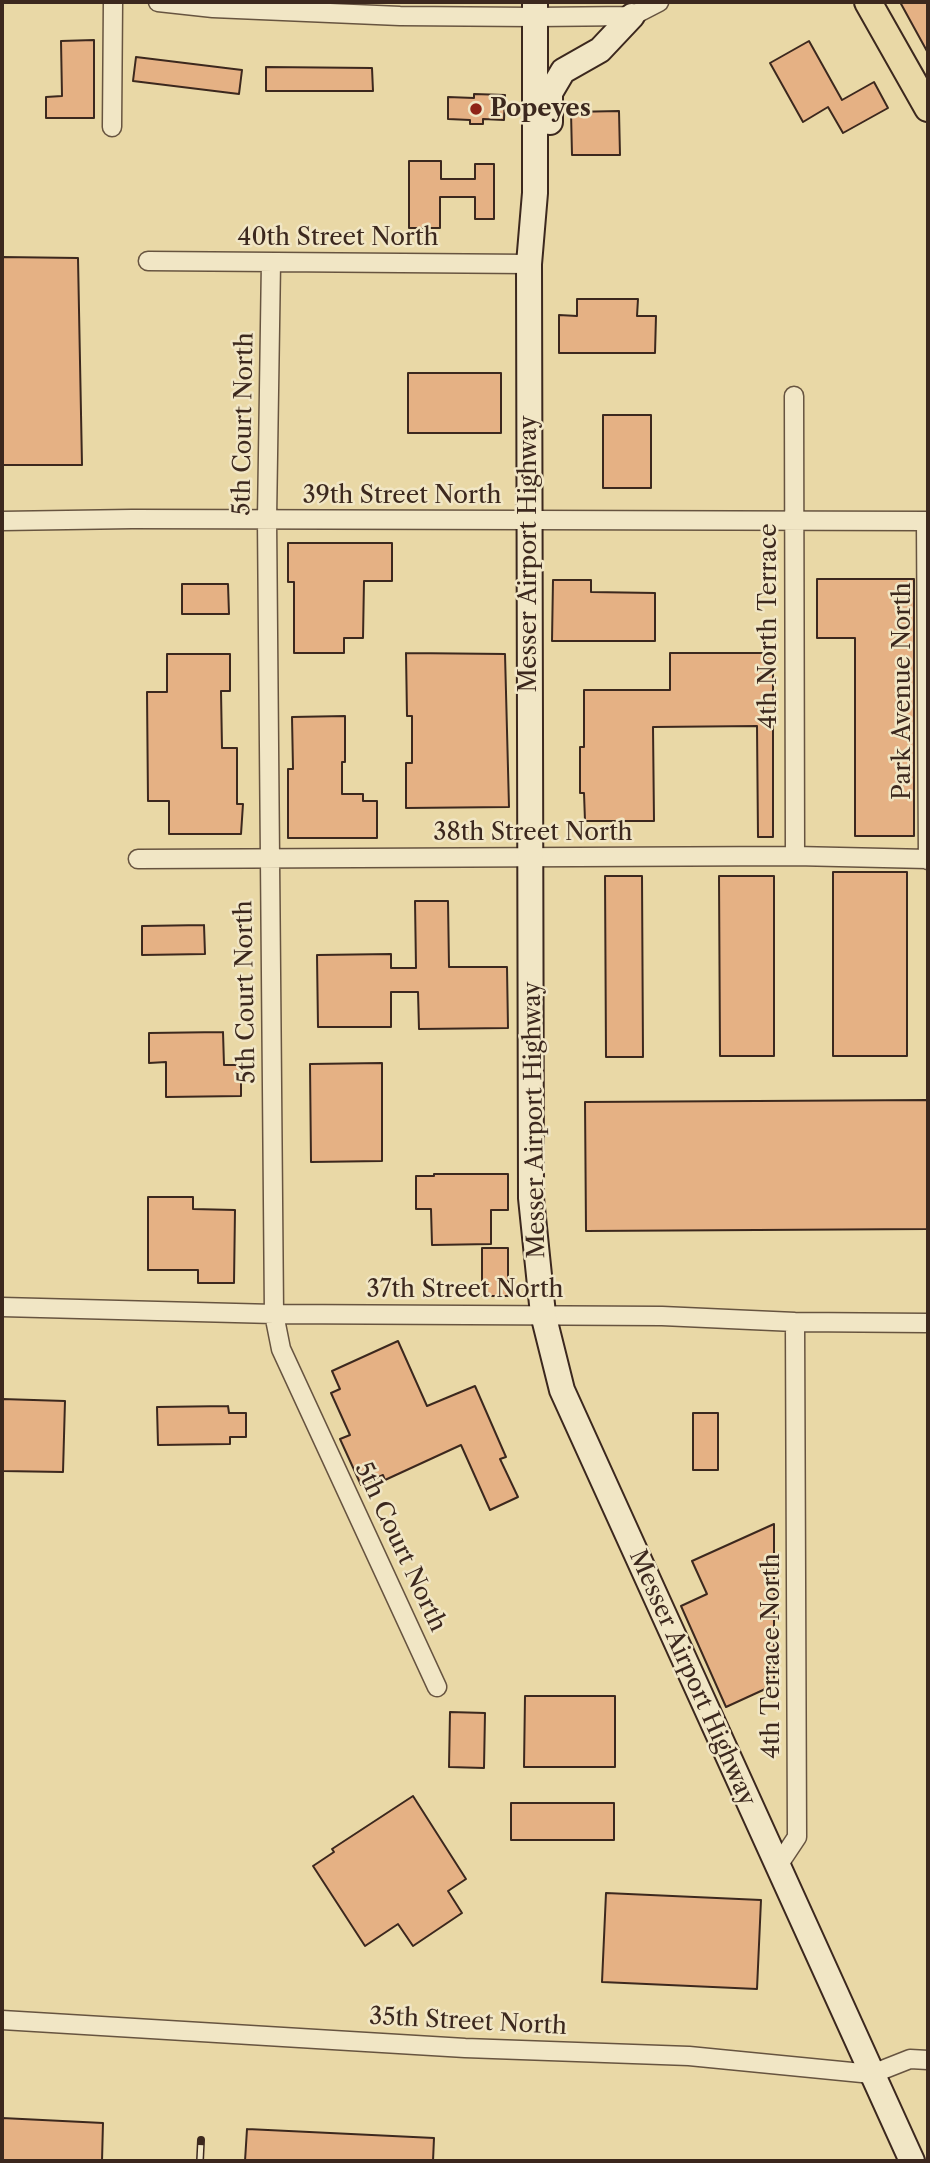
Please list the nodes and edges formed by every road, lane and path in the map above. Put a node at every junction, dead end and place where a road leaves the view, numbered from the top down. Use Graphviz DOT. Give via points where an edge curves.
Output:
graph roads {
  1 [pos="114,2"];
  2 [pos="158,2"];
  3 [pos="659,2"];
  4 [pos="868,2"];
  5 [pos="213,5"];
  6 [pos="535,9"];
  7 [pos="632,16"];
  8 [pos="928,108"];
  9 [pos="112,127"];
  10 [pos="535,193"];
  11 [pos="148,261"];
  12 [pos="271,262"];
  13 [pos="529,264"];
  14 [pos="794,396"];
  15 [pos="267,519"];
  16 [pos="793,520"];
  17 [pos="2,521"];
  18 [pos="528,521"];
  19 [pos="927,521"];
  20 [pos="795,856"];
  21 [pos="531,858"];
  22 [pos="138,859"];
  23 [pos="269,859"];
  24 [pos="928,860"];
  25 [pos="2,1307"];
  26 [pos="274,1314"];
  27 [pos="542,1314"];
  28 [pos="795,1321"];
  29 [pos="928,1323"];
  30 [pos="437,1686"];
  31 [pos="777,1867"];
  32 [pos="2,2020"];
  33 [pos="928,2060"];
  34 [pos="872,2074"];
  35 [pos="912,2161"];
  1 -- 9 [label="street"];
  2 -- 5 [label="street"];
  3 -- 7 [label="street"];
  4 -- 8 [label="main road"];
  5 -- 6 [label="street" via="400,16"];
  6 -- 7 [label="street"];
  6 -- 10 [label="main road, Messer Airport Highway"];
  7 -- 10 [label="main road" via="600,50 563,71 550,93 549,166"];
  10 -- 13 [label="main road, Messer Airport Highway"];
  11 -- 12 [label="street, 40th Street North"];
  12 -- 13 [label="street, 40th Street North"];
  12 -- 15 [label="street, 5th Court North"];
  13 -- 18 [label="main road, Messer Airport Highway"];
  14 -- 16 [label="street, 4th North Terrace"];
  15 -- 17 [label="street, 39th Street North"];
  15 -- 18 [label="street, 39th Street North"];
  15 -- 23 [label="street, 5th Court North"];
  16 -- 18 [label="street, 39th Street North"];
  16 -- 19 [label="street, 39th Street North"];
  16 -- 20 [label="street, 4th North Terrace"];
  18 -- 21 [label="main road, Messer Airport Highway"];
  19 -- 24 [label="street, Park Avenue North"];
  20 -- 21 [label="street, 38th Street North"];
  20 -- 24 [label="street, 38th Street North"];
  21 -- 23 [label="street, 38th Street North"];
  21 -- 27 [label="main road, Messer Airport Highway" via="531,1198"];
  22 -- 23 [label="street, 38th Street North"];
  23 -- 26 [label="street, 5th Court North"];
  25 -- 26 [label="street, 37th Street North"];
  26 -- 27 [label="street, 37th Street North"];
  26 -- 30 [label="street, 5th Court North" via="281,1349"];
  27 -- 28 [label="street, 37th Street North"];
  27 -- 31 [label="main road, Messer Airport Highway" via="562,1390"];
  28 -- 29 [label="street, 37th Street North"];
  28 -- 31 [label="street, 4th Terrace North" via="797,1837"];
  31 -- 34 [label="main road, Messer Airport Highway"];
  32 -- 34 [label="street, 35th Street North" via="465,2048 688,2056"];
  33 -- 34 [label="street, 35th Street North" via="910,2059"];
  34 -- 35 [label="main road, Messer Airport Highway"];
}
